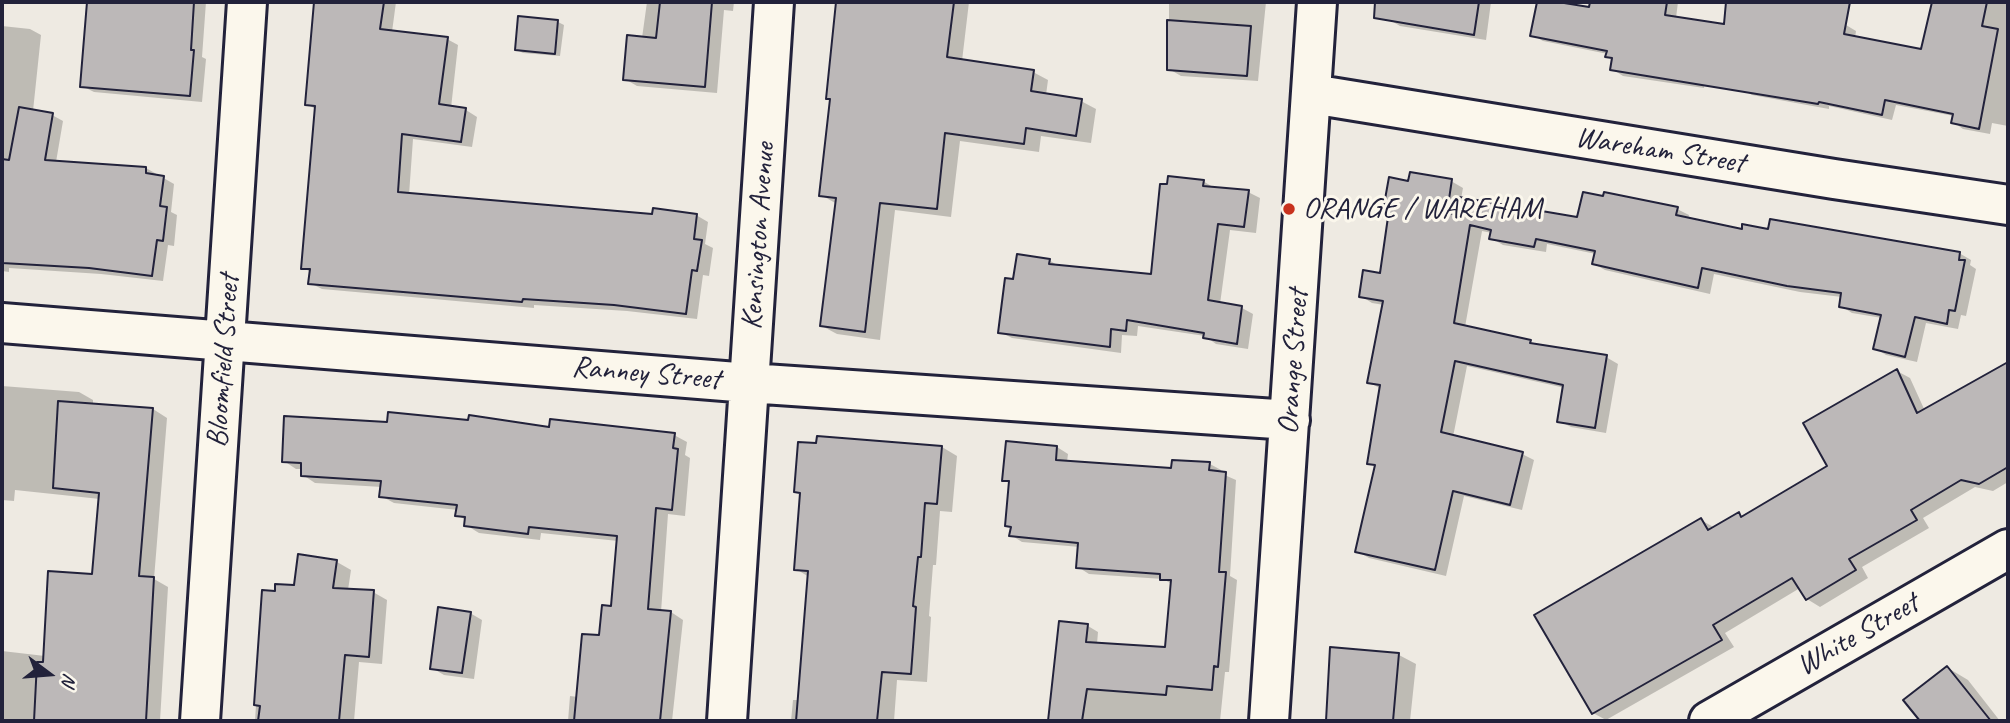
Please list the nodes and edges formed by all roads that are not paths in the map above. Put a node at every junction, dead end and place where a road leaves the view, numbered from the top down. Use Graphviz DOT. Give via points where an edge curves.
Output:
graph roads {
  1 [pos="247,2"];
  2 [pos="775,2"];
  3 [pos="1318,2"];
  4 [pos="1312,94"];
  5 [pos="2008,205"];
  6 [pos="2,323"];
  7 [pos="225,341"];
  8 [pos="749,383"];
  9 [pos="1290,420"];
  10 [pos="2008,549"];
  11 [pos="200,721"];
  12 [pos="727,721"];
  13 [pos="1269,721"];
  14 [pos="1709,721"];
  1 -- 7 [label="street, Bloomfield Street"];
  2 -- 8 [label="street, Kensington Avenue"];
  3 -- 4 [label="street, Orange Street"];
  4 -- 5 [label="street, Wareham Street"];
  4 -- 9 [label="street, Orange Street"];
  6 -- 7 [label="street, Ranney Street"];
  7 -- 8 [label="street, Ranney Street"];
  7 -- 11 [label="street, Bloomfield Street"];
  8 -- 9 [label="street, Ranney Street"];
  8 -- 12 [label="street, Kensington Avenue"];
  9 -- 13 [label="street, Orange Street"];
  10 -- 14 [label="street, White Street"];
}
